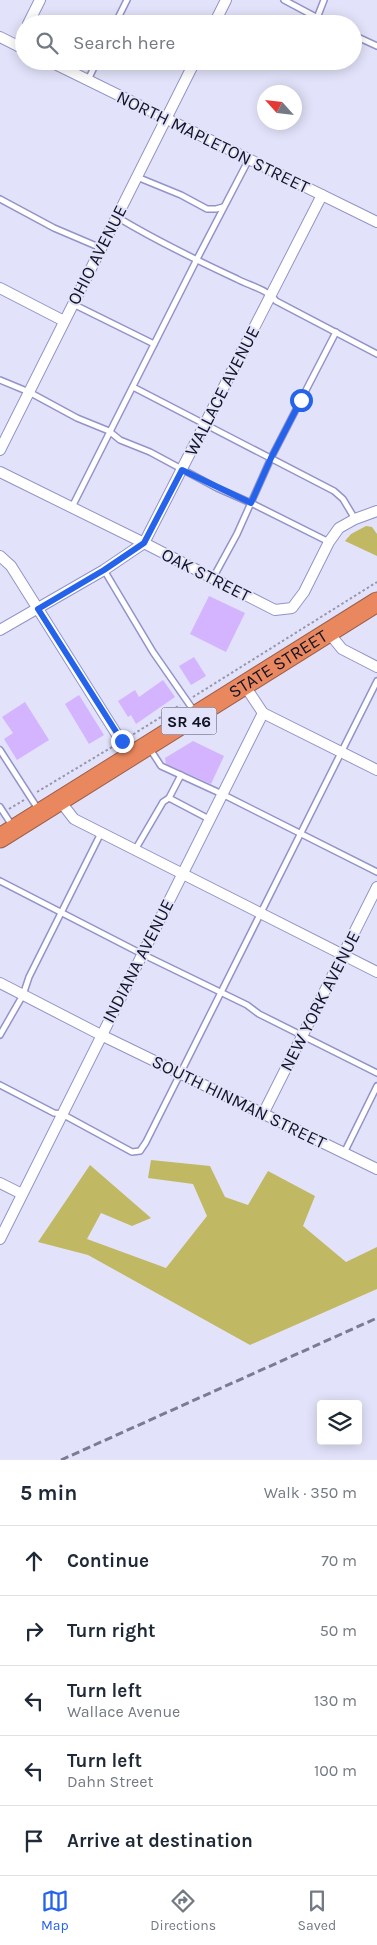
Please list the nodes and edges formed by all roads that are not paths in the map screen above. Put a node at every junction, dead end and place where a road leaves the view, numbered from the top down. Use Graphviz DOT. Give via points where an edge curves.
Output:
graph roads {
  1 [pos="40,0"];
  2 [pos="127,0"];
  3 [pos="226,0"];
  4 [pos="284,0"];
  5 [pos="324,0"];
  6 [pos="32,15"];
  7 [pos="120,15"];
  8 [pos="218,15"];
  9 [pos="312,15"];
  10 [pos="318,15"];
  11 [pos="0,37"];
  12 [pos="362,39"];
  13 [pos="15,44"];
  14 [pos="377,46"];
  15 [pos="67,70"];
  16 [pos="93,70"];
  17 [pos="190,70"];
  18 [pos="88,80"];
  19 [pos="166,119"];
  20 [pos="249,159"];
  21 [pos="137,176"];
  22 [pos="322,195"];
  23 [pos="0,199"];
  24 [pos="223,208"];
  25 [pos="116,217"];
  26 [pos="377,222"];
  27 [pos="101,248"];
  28 [pos="197,259"];
  29 [pos="0,288"];
  30 [pos="271,295"];
  31 [pos="73,304"];
  32 [pos="64,321"];
  33 [pos="336,332"];
  34 [pos="154,344"];
  35 [pos="377,354"];
  36 [pos="0,380"];
  37 [pos="133,387"];
  38 [pos="29,392"];
  39 [pos="205,424"];
  40 [pos="110,431"];
  41 [pos="0,450"];
  42 [pos="271,458"];
  43 [pos="182,470"];
  44 [pos="0,472"];
  45 [pos="251,503"];
  46 [pos="72,507"];
  47 [pos="377,511"];
  48 [pos="356,518"];
  49 [pos="329,542"];
  50 [pos="144,543"];
  51 [pos="0,556"];
  52 [pos="104,570"];
  53 [pos="213,578"];
  54 [pos="377,602"];
  55 [pos="38,609"];
  56 [pos="0,630"];
  57 [pos="329,633"];
  58 [pos="377,667"];
  59 [pos="377,681"];
  60 [pos="245,686"];
  61 [pos="263,713"];
  62 [pos="197,716"];
  63 [pos="148,746"];
  64 [pos="0,750"];
  65 [pos="341,752"];
  66 [pos="131,757"];
  67 [pos="377,770"];
  68 [pos="181,775"];
  69 [pos="222,794"];
  70 [pos="169,798"];
  71 [pos="60,801"];
  72 [pos="0,807"];
  73 [pos="41,813"];
  74 [pos="209,819"];
  75 [pos="101,833"];
  76 [pos="7,834"];
  77 [pos="300,834"];
  78 [pos="135,850"];
  79 [pos="377,872"];
  80 [pos="182,874"];
  81 [pos="0,881"];
  82 [pos="377,887"];
  83 [pos="61,913"];
  84 [pos="261,914"];
  85 [pos="142,954"];
  86 [pos="343,955"];
  87 [pos="377,972"];
  88 [pos="0,983"];
  89 [pos="221,993"];
  90 [pos="22,995"];
  91 [pos="0,1035"];
  92 [pos="101,1035"];
  93 [pos="303,1036"];
  94 [pos="377,1073"];
  95 [pos="181,1074"];
  96 [pos="0,1085"];
  97 [pos="377,1086"];
  98 [pos="62,1114"];
  99 [pos="264,1114"];
  100 [pos="344,1153"];
  101 [pos="377,1169"];
  102 [pos="0,1183"];
  103 [pos="22,1194"];
  104 [pos="0,1239"];
  1 -- 6 [label="street"];
  2 -- 7 [label="lane"];
  3 -- 8 [label="street"];
  4 -- 9 [label="lane"];
  5 -- 10 [label="lane"];
  11 -- 13 [label="street"];
  12 -- 14 [label="lane"];
  15 -- 18 [label="street, NORTH MAPLETON STREET"];
  16 -- 18 [label="lane"];
  17 -- 19 [label="street, OHIO AVENUE"];
  18 -- 19 [label="street, NORTH MAPLETON STREET"];
  19 -- 20 [label="street, NORTH MAPLETON STREET"];
  19 -- 21 [label="street, OHIO AVENUE"];
  20 -- 22 [label="street, NORTH MAPLETON STREET"];
  20 -- 24 [label="lane"];
  21 -- 24 [label="lane" via="207,208"];
  21 -- 25 [label="street, OHIO AVENUE"];
  22 -- 26 [label="street, NORTH MAPLETON STREET"];
  22 -- 30 [label="street, WALLACE AVENUE"];
  23 -- 27 [label="lane" via="54,228"];
  24 -- 28 [label="lane"];
  25 -- 27 [label="street, OHIO AVENUE"];
  25 -- 28 [label="lane"];
  27 -- 31 [label="street, OHIO AVENUE"];
  28 -- 30 [label="lane"];
  28 -- 34 [label="lane"];
  29 -- 32 [label="street"];
  30 -- 33 [label="lane" via="276,302"];
  30 -- 39 [label="street, WALLACE AVENUE"];
  31 -- 32 [label="street, OHIO AVENUE"];
  31 -- 34 [label="lane"];
  32 -- 38 [label="street, OHIO AVENUE"];
  33 -- 35 [label="lane"];
  33 -- 42 [label="lane"];
  34 -- 37 [label="lane"];
  36 -- 38 [label="lane"];
  37 -- 39 [label="lane"];
  37 -- 40 [label="lane"];
  38 -- 40 [label="lane" via="77,418"];
  38 -- 41 [label="street, OHIO AVENUE"];
  39 -- 42 [label="lane"];
  39 -- 43 [label="street, WALLACE AVENUE"];
  40 -- 43 [label="lane" via="120,440"];
  40 -- 46 [label="lane"];
  42 -- 45 [label="lane"];
  42 -- 48 [label="lane" via="334,491"];
  43 -- 45 [label="lane"];
  43 -- 50 [label="street, WALLACE AVENUE"];
  44 -- 46 [label="street, OAK STREET"];
  45 -- 49 [label="lane"];
  45 -- 53 [label="lane"];
  46 -- 50 [label="street, OAK STREET"];
  47 -- 48 [label="street, OAK STREET"];
  48 -- 49 [label="street, OAK STREET" via="339,528"];
  49 -- 53 [label="street, OAK STREET" via="304,592 292,608 275,610"];
  50 -- 52 [label="street, WALLACE AVENUE"];
  50 -- 53 [label="street, OAK STREET"];
  51 -- 55 [label="street" via="12,566"];
  52 -- 55 [label="street, WALLACE AVENUE"];
  52 -- 62 [label="lane" via="153,652"];
  54 -- 57 [label="highway, STATE STREET / SR 46"];
  55 -- 56 [label="street, WALLACE AVENUE"];
  55 -- 66 [label="street"];
  57 -- 58 [label="street" via="342,649"];
  57 -- 60 [label="highway, STATE STREET / SR 46"];
  59 -- 65 [label="lane"];
  60 -- 61 [label="street"];
  60 -- 62 [label="highway, STATE STREET / SR 46"];
  61 -- 65 [label="street"];
  61 -- 69 [label="street, INDIANA AVENUE"];
  62 -- 63 [label="highway, STATE STREET / SR 46"];
  63 -- 66 [label="highway, STATE STREET / SR 46"];
  63 -- 68 [label="lane" via="161,766"];
  64 -- 73 [label="lane"];
  65 -- 67 [label="street"];
  65 -- 77 [label="lane"];
  66 -- 71 [label="highway, STATE STREET / SR 46"];
  68 -- 69 [label="lane"];
  68 -- 70 [label="lane"];
  69 -- 74 [label="street, INDIANA AVENUE"];
  69 -- 77 [label="lane"];
  70 -- 74 [label="lane"];
  70 -- 78 [label="lane" via="162,802"];
  71 -- 73 [label="highway, STATE STREET / SR 46"];
  71 -- 75 [label="street" via="74,819"];
  72 -- 76 [label="lane"];
  73 -- 76 [label="highway, STATE STREET / SR 46"];
  74 -- 80 [label="street, INDIANA AVENUE"];
  75 -- 78 [label="street"];
  75 -- 83 [label="lane"];
  77 -- 79 [label="lane"];
  77 -- 84 [label="lane"];
  78 -- 80 [label="street"];
  80 -- 84 [label="street"];
  80 -- 85 [label="street, INDIANA AVENUE"];
  81 -- 83 [label="lane"];
  82 -- 86 [label="street, NEW YORK AVENUE"];
  83 -- 85 [label="lane"];
  83 -- 90 [label="lane"];
  84 -- 86 [label="street"];
  84 -- 89 [label="lane"];
  85 -- 89 [label="lane"];
  85 -- 92 [label="street, INDIANA AVENUE"];
  86 -- 87 [label="street"];
  86 -- 93 [label="street, NEW YORK AVENUE"];
  88 -- 90 [label="street, SOUTH HINMAN STREET"];
  89 -- 93 [label="lane"];
  89 -- 95 [label="lane"];
  90 -- 91 [label="lane"];
  90 -- 92 [label="street, SOUTH HINMAN STREET"];
  92 -- 95 [label="street, SOUTH HINMAN STREET"];
  92 -- 98 [label="street, INDIANA AVENUE"];
  93 -- 94 [label="lane"];
  93 -- 99 [label="street, NEW YORK AVENUE"];
  95 -- 98 [label="lane" via="140,1151 132,1152"];
  95 -- 99 [label="street, SOUTH HINMAN STREET"];
  96 -- 98 [label="lane"];
  97 -- 100 [label="lane"];
  98 -- 103 [label="street, INDIANA AVENUE"];
  99 -- 100 [label="street, SOUTH HINMAN STREET"];
  100 -- 101 [label="street, SOUTH HINMAN STREET"];
  102 -- 103 [label="street"];
  103 -- 104 [label="street, INDIANA AVENUE"];
}
